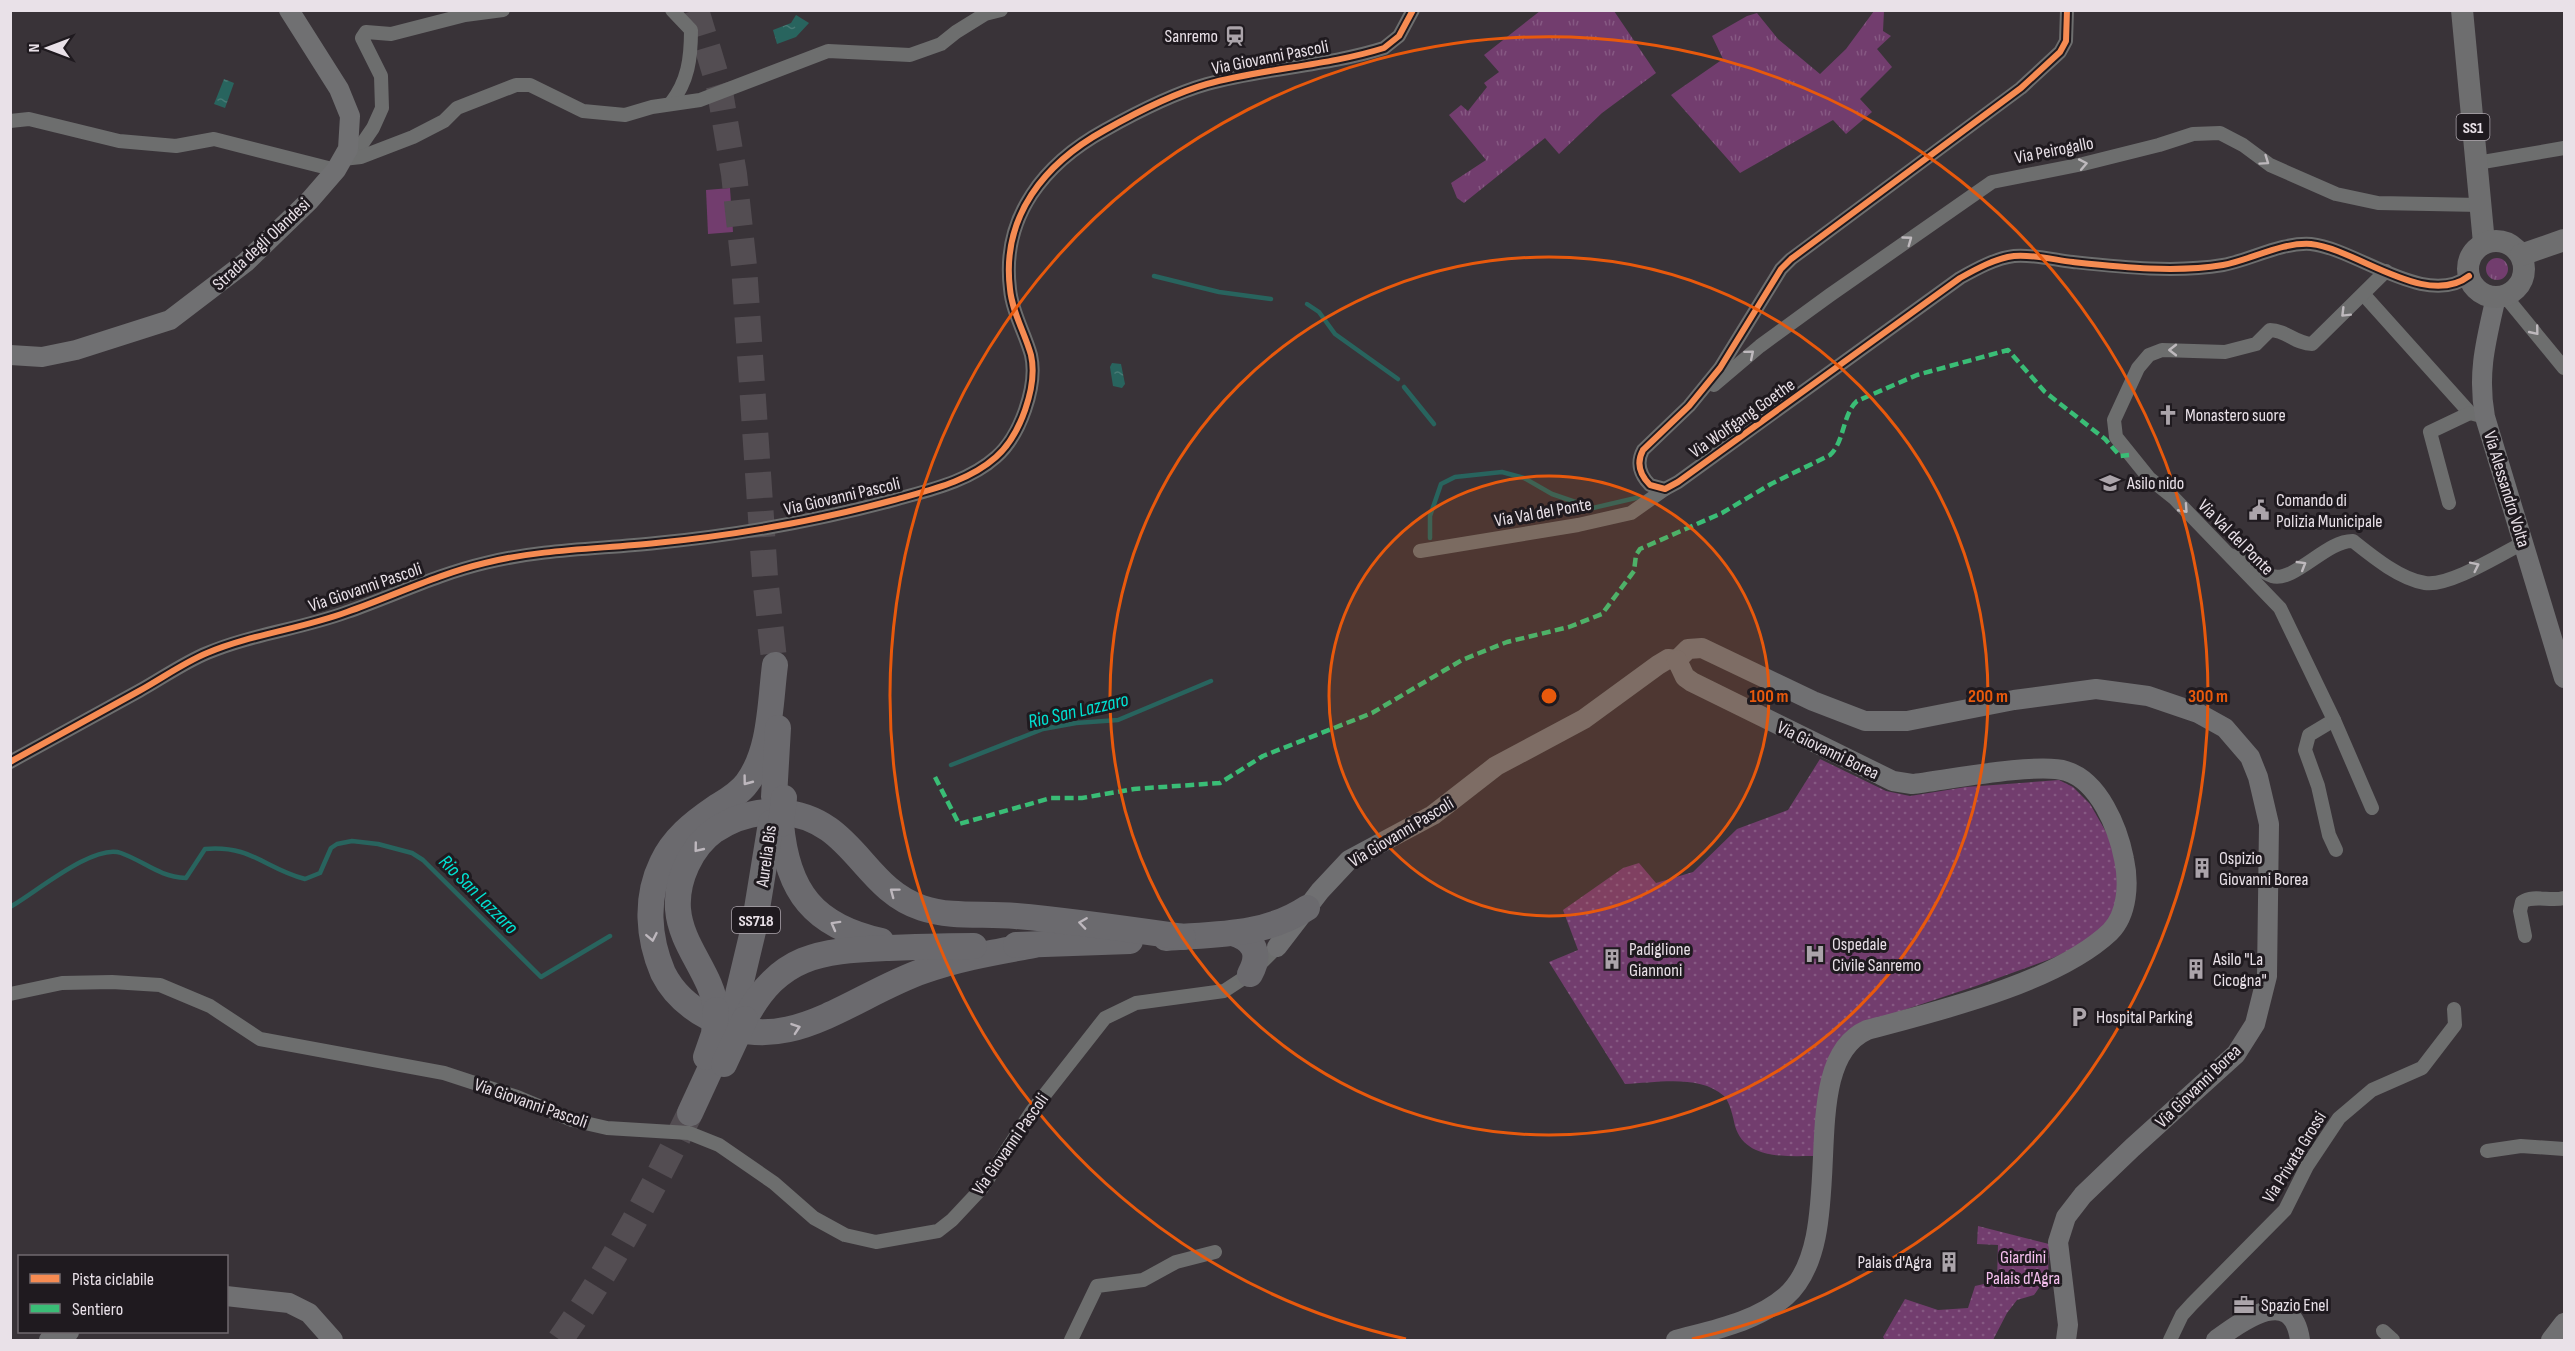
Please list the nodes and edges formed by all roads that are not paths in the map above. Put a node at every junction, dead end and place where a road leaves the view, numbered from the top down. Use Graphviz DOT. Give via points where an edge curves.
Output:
graph roads {
  1 [pos="289,10"];
  2 [pos="503,10"];
  3 [pos="672,10"];
  4 [pos="1001,10"];
  5 [pos="1413,10"];
  6 [pos="2067,10"];
  7 [pos="2462,10"];
  8 [pos="671,104"];
  9 [pos="10,121"];
  10 [pos="2565,148"];
  11 [pos="342,159"];
  12 [pos="2476,163"];
  13 [pos="2480,205"];
  14 [pos="2565,240"];
  15 [pos="2484,243"];
  16 [pos="2521,255"];
  17 [pos="2386,271"];
  18 [pos="2469,276"];
  19 [pos="2364,295"];
  20 [pos="2501,296"];
  21 [pos="10,355"];
  22 [pos="2565,368"];
  23 [pos="1689,406"];
  24 [pos="2478,415"];
  25 [pos="1665,489"];
  26 [pos="2449,503"];
  27 [pos="2523,543"];
  28 [pos="1420,551"];
  29 [pos="2230,555"];
  30 [pos="1677,660"];
  31 [pos="2565,678"];
  32 [pos="2334,720"];
  33 [pos="10,762"];
  34 [pos="2372,808"];
  35 [pos="776,824"];
  36 [pos="2336,850"];
  37 [pos="2565,898"];
  38 [pos="1307,908"];
  39 [pos="1242,932"];
  40 [pos="2525,936"];
  41 [pos="1183,937"];
  42 [pos="1034,945"];
  43 [pos="953,946"];
  44 [pos="1277,946"];
  45 [pos="1250,974"];
  46 [pos="10,994"];
  47 [pos="2454,1009"];
  48 [pos="731,1015"];
  49 [pos="694,1104"];
  50 [pos="2565,1149"];
  51 [pos="2487,1151"];
  52 [pos="1215,1252"];
  53 [pos="228,1296"];
  54 [pos="2565,1323"];
  55 [pos="67,1333"];
  56 [pos="50,1341"];
  57 [pos="333,1341"];
  58 [pos="1071,1341"];
  59 [pos="1676,1341"];
  60 [pos="2066,1341"];
  61 [pos="2170,1341"];
  62 [pos="2216,1341"];
  63 [pos="2300,1341"];
  64 [pos="2550,1341"];
  1 -- 11 [label="main road" via="339,89 350,116"];
  2 -- 11 [label="street" via="465,15 391,34 366,32 362,38 381,76 382,108 363,144"];
  3 -- 8 [label="street" via="691,30 691,55 684,86"];
  4 -- 8 [label="street" via="985,14 941,44 910,55 828,51 700,100"];
  5 -- 33 [label="street, Via Giovanni Pascoli" via="1399,36 1384,48 1196,88 1102,132 1053,167 1031,193 1019,217 1010,268 1010,290 1031,357 1033,381 1028,400 1018,426 999,456 966,477 817,520 486,562 332,618 264,634 205,654"];
  6 -- 23 [label="street, Via Wolfgang Goethe" via="2066,40 2060,52 2021,88 1786,264 1720,368"];
  7 -- 12 [label="main road, SS1"];
  8 -- 11 [label="street" via="625,116 599,114 583,111 523,83 457,108 444,121 413,137 361,157"];
  9 -- 11 [label="street" via="29,119 119,141 176,146 214,139"];
  10 -- 12 [label="street"];
  11 -- 21 [label="main road, Strada degli Olandesi" via="310,200 246,262 170,320 76,350 42,357"];
  12 -- 13 [label="main road, SS1"];
  13 -- 15 [label="main road, SS1"];
  23 -- 13 [label="street, Via Peirogallo, one-way" via="1760,346 1830,295 1958,204 2001,179 2083,164 2193,134 2220,133 2270,165 2336,194 2378,203"];
  14 -- 16 [label="main road"];
  15 -- 16 [label="main road" via="2501,241"];
  15 -- 18 [label="main road" via="2473,253"];
  16 -- 20 [label="main road" via="2521,282"];
  17 -- 18 [label="street, Via Wolfgang Goethe" via="2401,279 2433,285 2457,283"];
  17 -- 19 [label="street, Via Val del Ponte"];
  17 -- 25 [label="street, Via Wolfgang Goethe" via="2344,252 2309,244 2223,265 2182,268 2111,266 2014,256 1978,267 1960,278"];
  18 -- 20 [label="main road" via="2482,293"];
  19 -- 24 [label="street"];
  19 -- 29 [label="street, Via Val del Ponte, one-way" via="2312,344 2301,344 2279,330 2270,330 2256,344 2225,352 2162,350 2149,355 2138,368 2114,420 2116,437 2149,478"];
  20 -- 22 [label="street, one-way"];
  20 -- 24 [label="main road, Via Alessandro Volta" via="2481,362"];
  23 -- 25 [label="street, Via Wolfgang Goethe" via="1639,456 1644,479"];
  24 -- 26 [label="street" via="2430,432"];
  24 -- 27 [label="main road, Via Alessandro Volta"];
  25 -- 28 [label="street, Via Val del Ponte" via="1630,513"];
  29 -- 27 [label="street, one-way" via="2247,559 2273,576 2284,576 2338,544 2353,541 2398,571 2426,583 2445,581"];
  27 -- 31 [label="main road, Via Alessandro Volta"];
  29 -- 32 [label="street, Via Val del Ponte" via="2280,608"];
  30 -- 38 [label="main road, Via Giovanni Pascoli" via="1658,664 1584,720 1496,766 1433,815 1349,860"];
  30 -- 59 [label="main road, Via Giovanni Borea" via="1692,682 1893,781 1912,784 2045,768 2069,772 2090,788 2110,817 2127,876 2120,917 2088,949 2009,986 1854,1037 1843,1050 1831,1084 1817,1233 1795,1285 1779,1301 1746,1319"];
  30 -- 60 [label="main road, Via Giovanni Borea" via="1688,649 1702,648 1813,701 1865,721 1907,721 2014,699 2096,688 2148,696 2198,713 2225,728 2250,757 2269,824 2267,976 2255,1024 2236,1054 2132,1148 2066,1217 2058,1242 2068,1325"];
  32 -- 34 [label="street, Via Val del Ponte"];
  32 -- 36 [label="street" via="2309,735 2305,750"];
  35 -- 42 [label="highway, Aurelia Bis / SS718, one-way" via="779,798 775,662 767,726 756,767 746,784 688,828 672,846 661,864 650,905 652,940 676,993 705,1016 732,1030 771,1034 804,1025 922,971 969,957"];
  43 -- 35 [label="highway, one-way" via="885,942 828,922 797,887"];
  35 -- 48 [label="highway, Aurelia Bis / SS718"];
  37 -- 40 [label="street" via="2531,898 2522,902"];
  38 -- 39 [label="highway" via="1281,922"];
  38 -- 44 [label="main road, Via Giovanni Pascoli"];
  39 -- 41 [label="highway"];
  39 -- 44 [label="highway"];
  39 -- 45 [label="highway" via="1255,949"];
  41 -- 42 [label="highway"];
  41 -- 48 [label="highway, one-way" via="1031,917 947,915 920,908 886,886 841,838 819,822 798,814 757,812 712,832 692,856 680,889 678,909 684,937 711,988"];
  42 -- 43 [label="highway"];
  43 -- 48 [label="highway" via="842,950 814,955 777,975 759,995"];
  44 -- 45 [label="street, Via Giovanni Pascoli"];
  45 -- 46 [label="street, Via Giovanni Pascoli" via="1224,991 1136,1003 1104,1018 1032,1112 982,1188 952,1220 938,1231 876,1242 845,1236 814,1218 774,1183 719,1145 689,1133 607,1128 572,1120 444,1072 260,1039 210,1006 160,985 62,983"];
  47 -- 61 [label="street, Via Privata Grossi" via="2455,1025 2422,1068 2372,1090 2339,1118 2307,1166 2285,1209 2182,1315"];
  48 -- 49 [label="highway, Aurelia Bis / SS718"];
  50 -- 51 [label="street" via="2521,1146"];
  52 -- 58 [label="street" via="1176,1262 1143,1280 1097,1286"];
  53 -- 57 [label="main road" via="289,1303 309,1313"];
  54 -- 64 [label="main road"];
  55 -- 56 [label="main road"];
  62 -- 63 [label="main road" via="2244,1320 2274,1310 2281,1310 2297,1325"];
}
